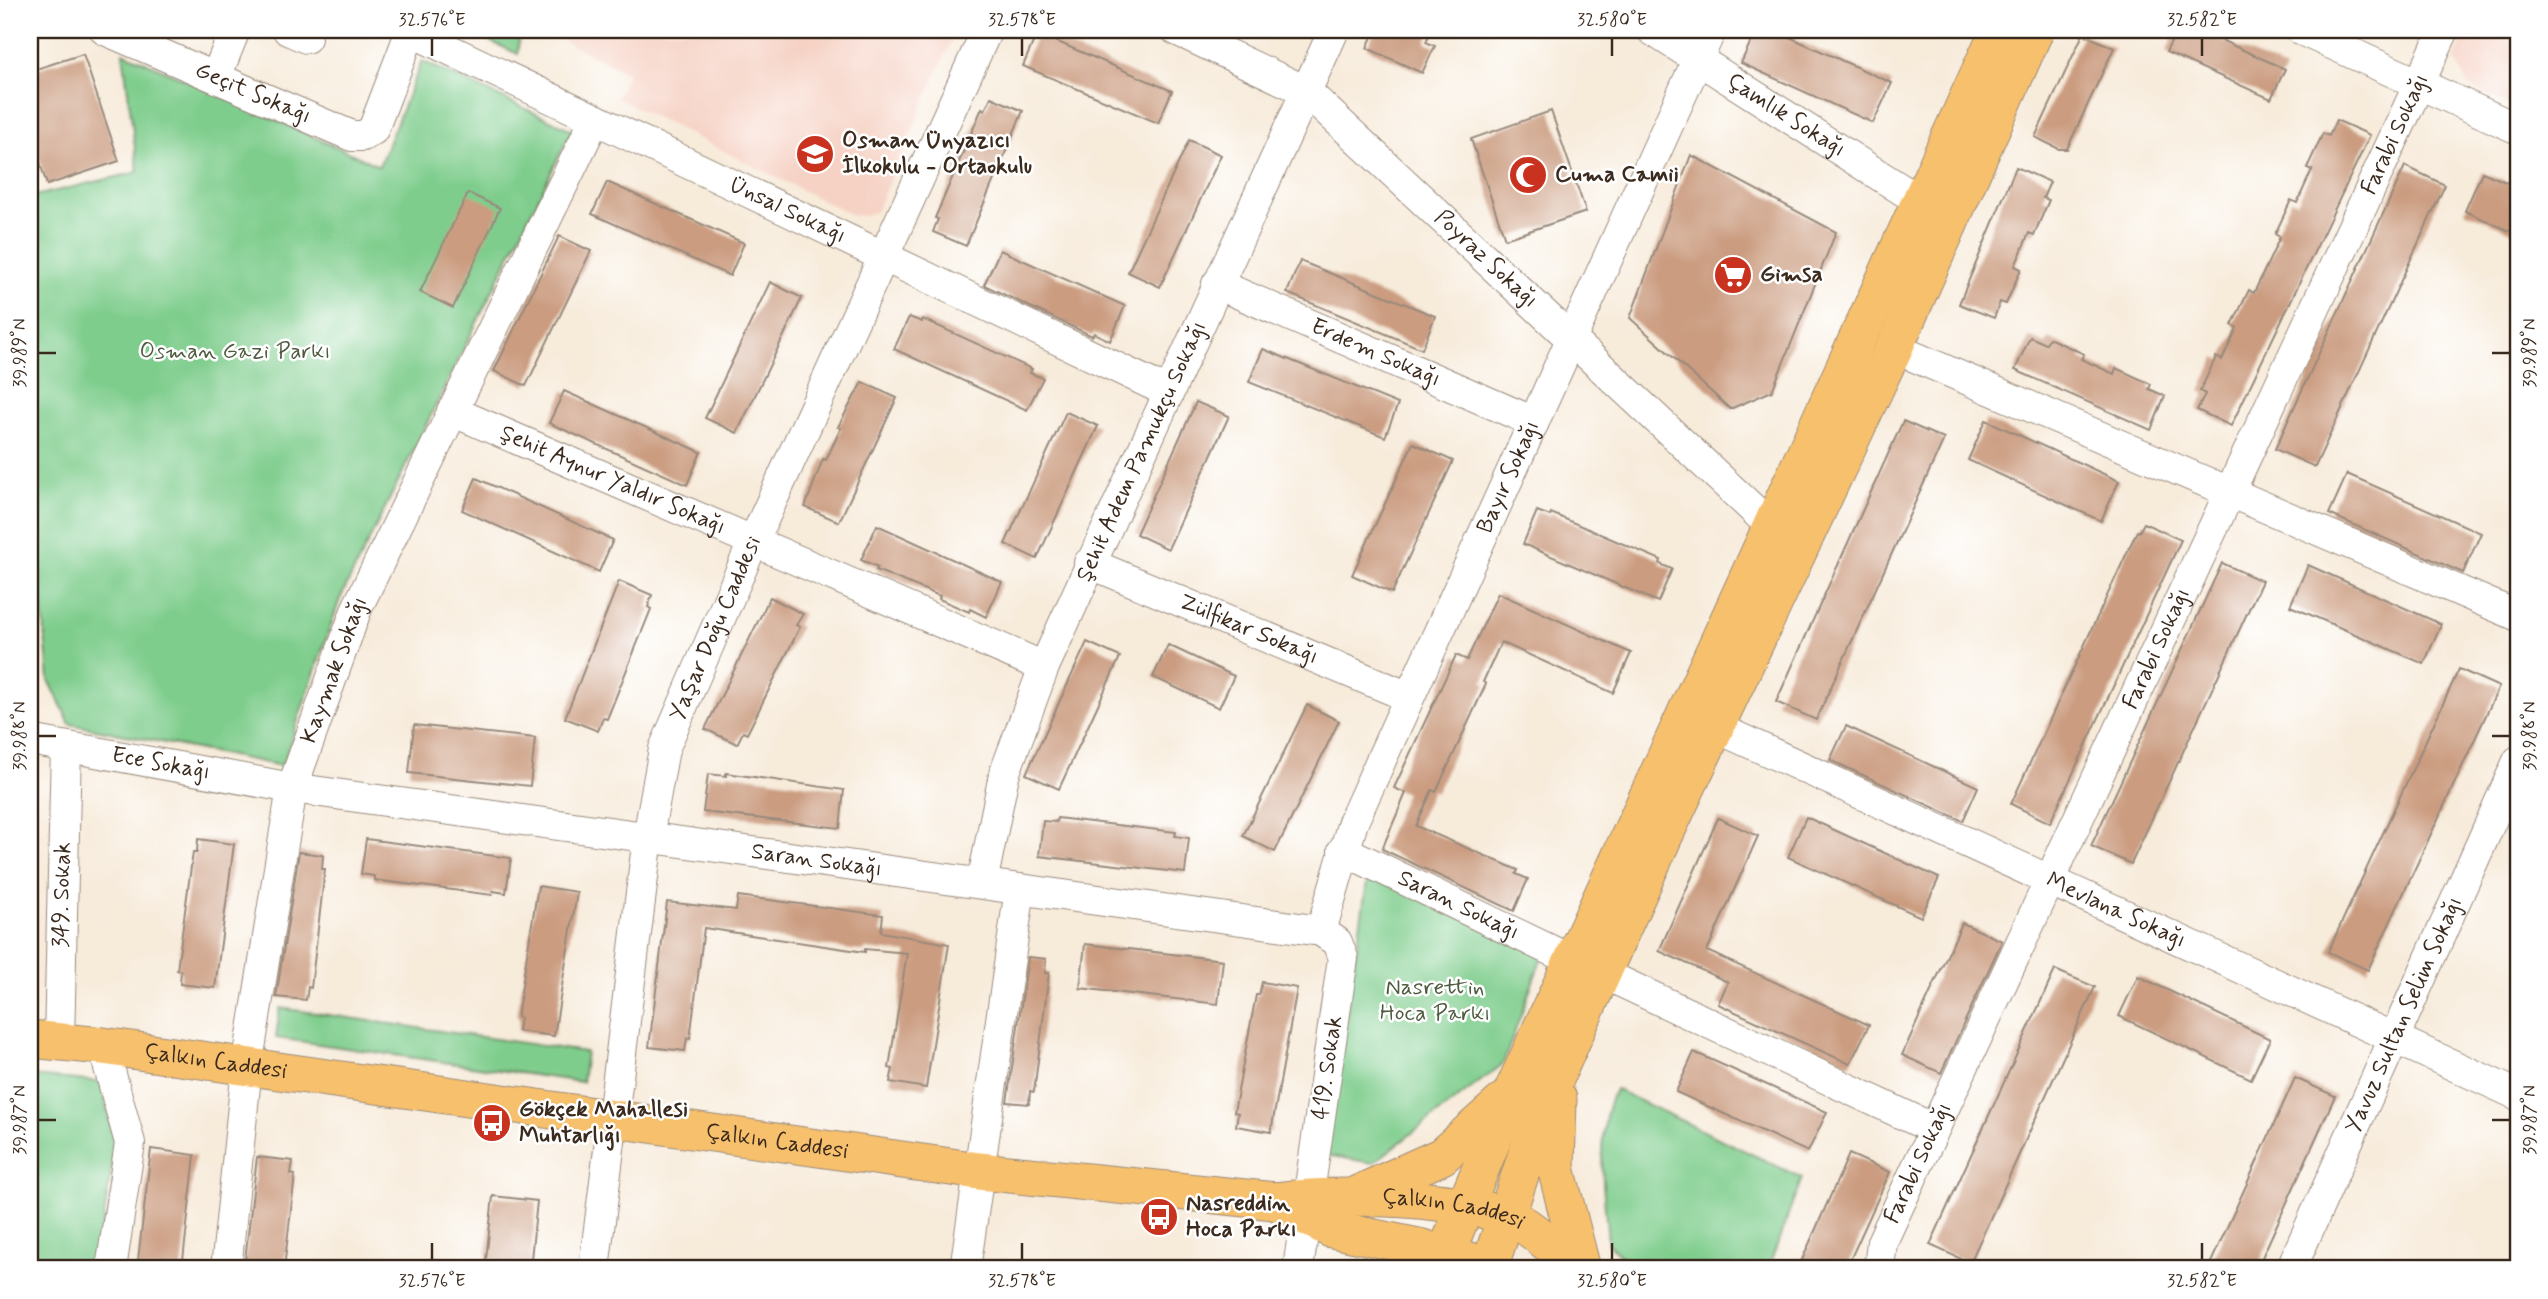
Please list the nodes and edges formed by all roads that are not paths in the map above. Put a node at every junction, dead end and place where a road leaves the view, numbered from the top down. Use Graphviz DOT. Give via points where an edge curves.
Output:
graph roads {
  1 [pos="105,30"];
  2 [pos="235,30"];
  3 [pos="408,30"];
  4 [pos="988,30"];
  5 [pos="1176,30"];
  6 [pos="1334,30"];
  7 [pos="1652,30"];
  8 [pos="1711,30"];
  9 [pos="1999,30"];
  10 [pos="2035,30"];
  11 [pos="2301,30"];
  12 [pos="2444,30"];
  13 [pos="1698,58"];
  14 [pos="216,77"];
  15 [pos="2419,84"];
  16 [pos="1306,91"];
  17 [pos="594,119"];
  18 [pos="2518,129"];
  19 [pos="1921,202"];
  20 [pos="884,257"];
  21 [pos="1217,284"];
  22 [pos="1572,338"];
  23 [pos="1894,348"];
  24 [pos="1168,392"];
  25 [pos="452,411"];
  26 [pos="1534,422"];
  27 [pos="2230,493"];
  28 [pos="1772,527"];
  29 [pos="754,540"];
  30 [pos="1089,563"];
  31 [pos="2518,616"];
  32 [pos="1044,667"];
  33 [pos="1409,697"];
  34 [pos="1715,727"];
  35 [pos="30,740"];
  36 [pos="66,747"];
  37 [pos="2518,761"];
  38 [pos="292,788"];
  39 [pos="648,837"];
  40 [pos="1343,850"];
  41 [pos="2049,882"];
  42 [pos="982,883"];
  43 [pos="1020,889"];
  44 [pos="1329,936"];
  45 [pos="1588,967"];
  46 [pos="2394,1039"];
  47 [pos="44,1041"];
  48 [pos="103,1046"];
  49 [pos="247,1067"];
  50 [pos="1559,1069"];
  51 [pos="1511,1095"];
  52 [pos="2518,1095"];
  53 [pos="613,1118"];
  54 [pos="1934,1129"];
  55 [pos="979,1171"];
  56 [pos="1353,1196"];
  57 [pos="1297,1205"];
  58 [pos="1465,1205"];
  59 [pos="1507,1217"];
  60 [pos="1446,1253"];
  61 [pos="111,1269"];
  62 [pos="226,1269"];
  63 [pos="594,1269"];
  64 [pos="965,1269"];
  65 [pos="1298,1269"];
  66 [pos="1490,1269"];
  67 [pos="1580,1269"];
  68 [pos="1880,1269"];
  69 [pos="2291,1269"];
  1 -- 14 [label="street, Geçit Sokağı"];
  2 -- 14 [label="street"];
  3 -- 14 [label="street, Geçit Sokağı" via="373,131 363,136 352,136"];
  3 -- 17 [label="street, Ünsal Sokağı"];
  4 -- 20 [label="street, Yaşar Doğu Caddesi"];
  5 -- 16 [label="street, Poyraz Sokağı"];
  6 -- 16 [label="street, Şehit Adem Pamukçu Sokağı"];
  7 -- 13 [label="street, Çamlık Sokağı"];
  8 -- 13 [label="street, Bayır Sokağı"];
  9 -- 19 [label="main road"];
  10 -- 23 [label="main road"];
  11 -- 15 [label="street"];
  12 -- 15 [label="street, Farabi Sokağı"];
  13 -- 19 [label="street, Çamlık Sokağı"];
  13 -- 22 [label="street, Bayır Sokağı"];
  15 -- 18 [label="street"];
  15 -- 27 [label="street, Farabi Sokağı"];
  16 -- 21 [label="street, Şehit Adem Pamukçu Sokağı"];
  16 -- 22 [label="street, Poyraz Sokağı"];
  17 -- 20 [label="street, Ünsal Sokağı"];
  17 -- 25 [label="street, Kaymak Sokağı"];
  19 -- 28 [label="main road"];
  20 -- 24 [label="street, Ünsal Sokağı"];
  20 -- 29 [label="street, Yaşar Doğu Caddesi"];
  21 -- 24 [label="street, Şehit Adem Pamukçu Sokağı"];
  21 -- 26 [label="street, Erdem Sokağı"];
  22 -- 26 [label="street, Bayır Sokağı"];
  22 -- 28 [label="street, Poyraz Sokağı"];
  23 -- 27 [label="street"];
  23 -- 34 [label="main road"];
  24 -- 30 [label="street, Şehit Adem Pamukçu Sokağı"];
  25 -- 29 [label="street, Şehit Aynur Yaldır Sokağı"];
  25 -- 38 [label="street, Kaymak Sokağı" via="357,608"];
  26 -- 33 [label="street, Bayır Sokağı"];
  27 -- 31 [label="street"];
  27 -- 41 [label="street, Farabi Sokağı"];
  28 -- 45 [label="main road"];
  29 -- 32 [label="street, Şehit Aynur Yaldır Sokağı"];
  29 -- 39 [label="street, Yaşar Doğu Caddesi" via="664,749"];
  30 -- 32 [label="street, Şehit Adem Pamukçu Sokağı"];
  30 -- 33 [label="street, Zülfikar Sokağı"];
  32 -- 42 [label="street, Şehit Adem Pamukçu Sokağı" via="1001,786"];
  33 -- 40 [label="street, Bayır Sokağı"];
  34 -- 41 [label="street, Mevlana Sokağı"];
  34 -- 45 [label="main road"];
  35 -- 36 [label="street, Ece Sokağı"];
  36 -- 38 [label="street, Ece Sokağı"];
  36 -- 47 [label="street, 349. Sokak"];
  37 -- 46 [label="street, Yavuz Sultan Selim Sokağı"];
  38 -- 39 [label="street, Saran Sokağı"];
  38 -- 49 [label="street, Kaymak Sokağı"];
  39 -- 42 [label="street, Saran Sokağı"];
  39 -- 53 [label="street, Yaşar Doğu Caddesi"];
  40 -- 44 [label="street, Bayır Sokağı"];
  40 -- 45 [label="street, Saran Sokağı"];
  41 -- 46 [label="street, Mevlana Sokağı"];
  41 -- 54 [label="street, Farabi Sokağı"];
  42 -- 43 [label="street, Saran Sokağı"];
  43 -- 44 [label="street, Saran Sokağı"];
  43 -- 55 [label="street"];
  44 -- 57 [label="street, 419. Sokak" via="1343,958"];
  45 -- 50 [label="main road"];
  45 -- 51 [label="main road"];
  45 -- 54 [label="street, Saran Sokağı"];
  46 -- 52 [label="street, Mevlana Sokağı"];
  46 -- 69 [label="street, Yavuz Sultan Selim Sokağı"];
  47 -- 48 [label="main road, Çalkın Caddesi"];
  48 -- 49 [label="main road, Çalkın Caddesi"];
  48 -- 61 [label="street" via="130,1143"];
  49 -- 53 [label="main road, Çalkın Caddesi"];
  49 -- 62 [label="street, Kaymak Sokağı"];
  50 -- 59 [label="main road"];
  50 -- 67 [label="main road" via="1556,1168"];
  51 -- 56 [label="main road, Çalkın Caddesi" via="1442,1156"];
  51 -- 58 [label="main road"];
  53 -- 55 [label="main road, Çalkın Caddesi"];
  53 -- 63 [label="street, Yaşar Doğu Caddesi"];
  54 -- 68 [label="street, Farabi Sokağı" via="1882,1242"];
  55 -- 57 [label="main road, Çalkın Caddesi"];
  55 -- 64 [label="street"];
  56 -- 57 [label="main road, Çalkın Caddesi"];
  56 -- 58 [label="main road, Çalkın Caddesi"];
  57 -- 60 [label="main road, Çalkın Caddesi" via="1331,1229"];
  57 -- 65 [label="street, 419. Sokak"];
  58 -- 59 [label="main road, Çalkın Caddesi"];
  58 -- 60 [label="main road"];
  59 -- 66 [label="main road"];
  59 -- 67 [label="main road, Çalkın Caddesi"];
  60 -- 66 [label="main road, Çalkın Caddesi"];
}
